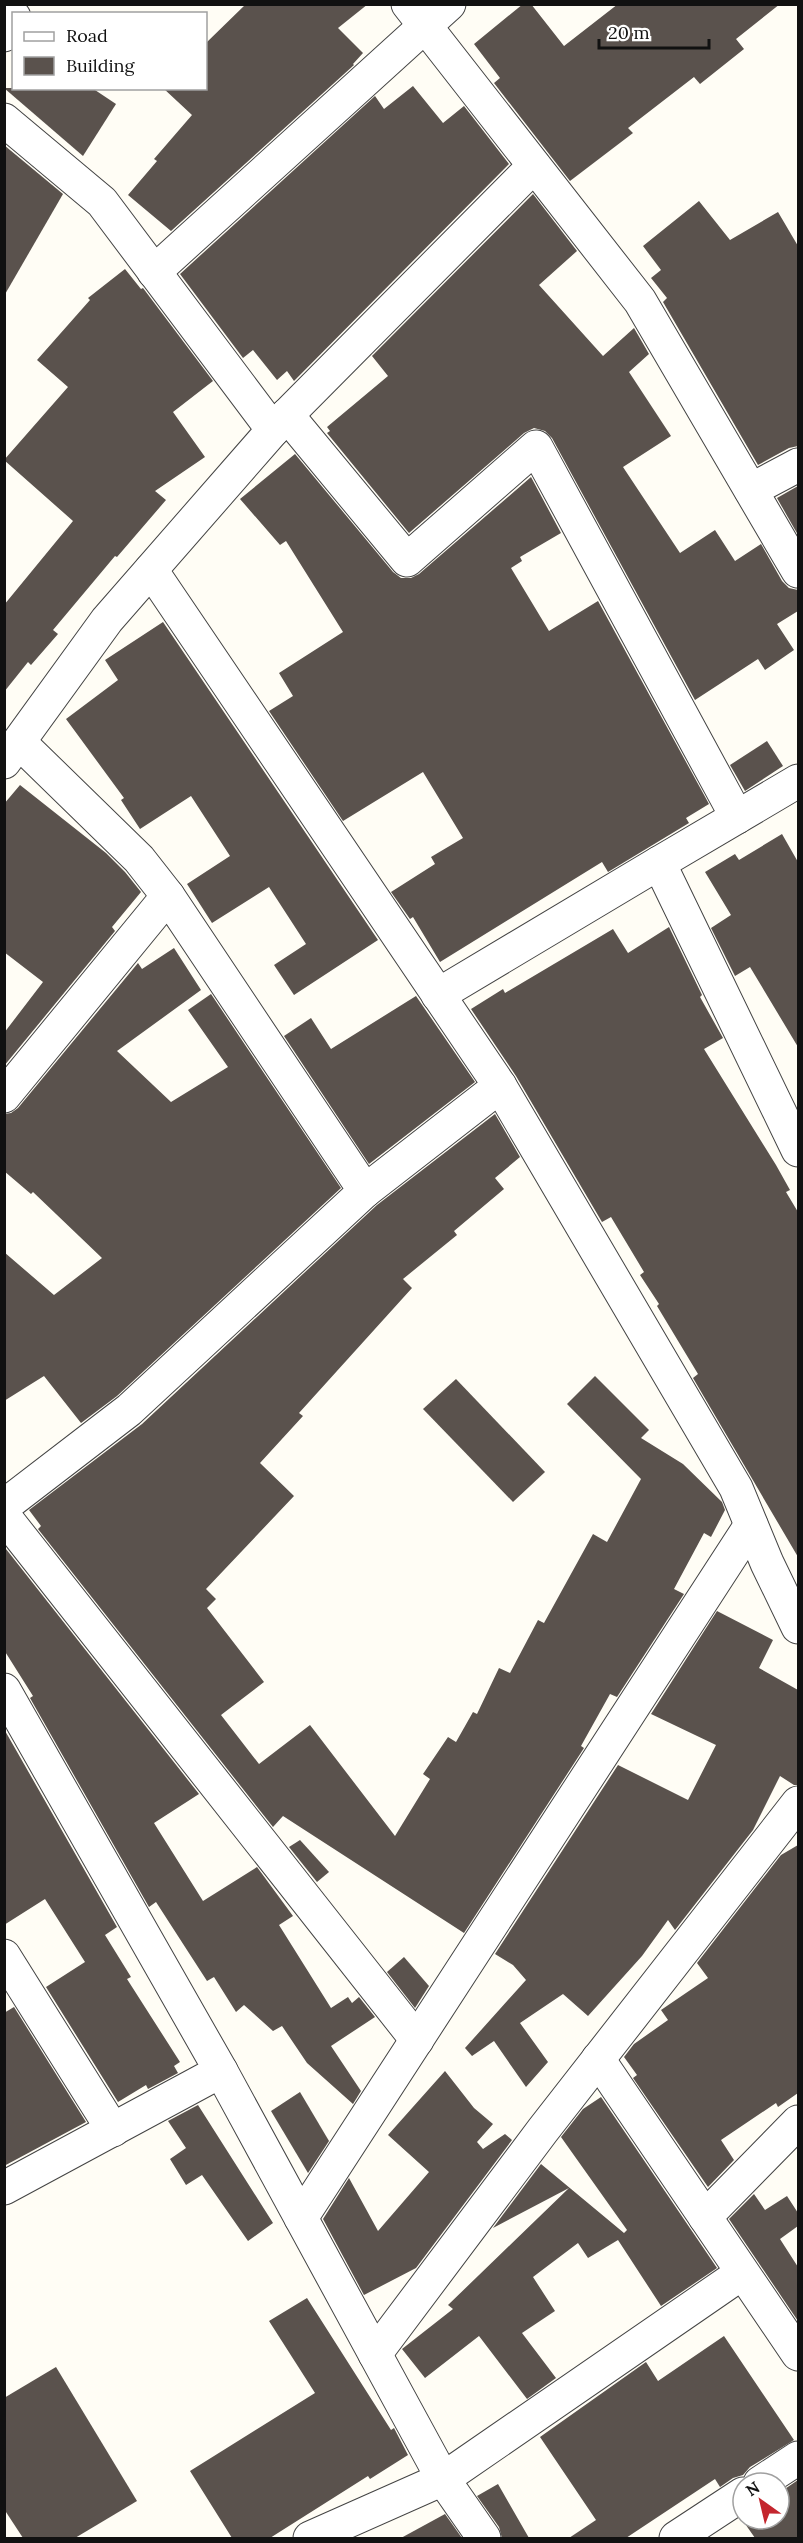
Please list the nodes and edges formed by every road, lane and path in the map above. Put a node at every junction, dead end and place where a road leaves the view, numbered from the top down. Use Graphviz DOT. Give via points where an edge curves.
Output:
graph roads {
  1 [pos="427,11"];
  2 [pos="12,19"];
  3 [pos="4,35"];
  4 [pos="4,120"];
  5 [pos="534,166"];
  6 [pos="154,272"];
  7 [pos="280,422"];
  8 [pos="798,465"];
  9 [pos="751,490"];
  10 [pos="151,570"];
  11 [pos="798,571"];
  12 [pos="12,752"];
  13 [pos="798,782"];
  14 [pos="737,817"];
  15 [pos="659,863"];
  16 [pos="168,896"];
  17 [pos="438,996"];
  18 [pos="500,1086"];
  19 [pos="4,1096"];
  20 [pos="798,1150"];
  21 [pos="365,1191"];
  22 [pos="4,1506"];
  23 [pos="4,1516"];
  24 [pos="751,1525"];
  25 [pos="798,1627"];
  26 [pos="4,1690"];
  27 [pos="798,1803"];
  28 [pos="4,1956"];
  29 [pos="417,2040"];
  30 [pos="598,2060"];
  31 [pos="222,2071"];
  32 [pos="798,2122"];
  33 [pos="113,2130"];
  34 [pos="4,2188"];
  35 [pos="705,2217"];
  36 [pos="301,2218"];
  37 [pos="742,2273"];
  38 [pos="375,2354"];
  39 [pos="798,2354"];
  40 [pos="798,2458"];
  41 [pos="778,2471"];
  42 [pos="443,2480"];
  43 [pos="731,2502"];
  44 [pos="310,2538"];
  45 [pos="484,2538"];
  46 [pos="676,2538"];
  1 -- 5 [label="street"];
  1 -- 6 [label="street"];
  2 -- 3 [label="street"];
  4 -- 6 [label="street" via="102,202"];
  5 -- 7 [label="street"];
  5 -- 9 [label="street" via="640,302"];
  6 -- 7 [label="street"];
  7 -- 10 [label="street"];
  7 -- 14 [label="street" via="407,560 536,447"];
  8 -- 9 [label="street"];
  9 -- 11 [label="street"];
  10 -- 12 [label="street" via="107,620"];
  10 -- 17 [label="street"];
  12 -- 16 [label="street" via="139,859"];
  13 -- 14 [label="street"];
  14 -- 15 [label="street"];
  15 -- 17 [label="street"];
  15 -- 20 [label="street"];
  16 -- 19 [label="street"];
  16 -- 21 [label="street"];
  17 -- 18 [label="street"];
  18 -- 21 [label="street"];
  18 -- 24 [label="street" via="736,1488"];
  21 -- 22 [label="street" via="129,1410"];
  23 -- 29 [label="street"];
  24 -- 25 [label="street"];
  24 -- 29 [label="street"];
  26 -- 31 [label="street"];
  27 -- 30 [label="street"];
  28 -- 33 [label="street"];
  29 -- 36 [label="street"];
  30 -- 35 [label="street"];
  30 -- 38 [label="street"];
  31 -- 33 [label="street"];
  31 -- 36 [label="street"];
  32 -- 35 [label="street"];
  33 -- 34 [label="street"];
  35 -- 37 [label="street"];
  36 -- 38 [label="street"];
  37 -- 39 [label="street"];
  37 -- 42 [label="street"];
  38 -- 42 [label="street"];
  40 -- 41 [label="street"];
  42 -- 44 [label="street"];
  42 -- 45 [label="street"];
  43 -- 46 [label="street"];
}
